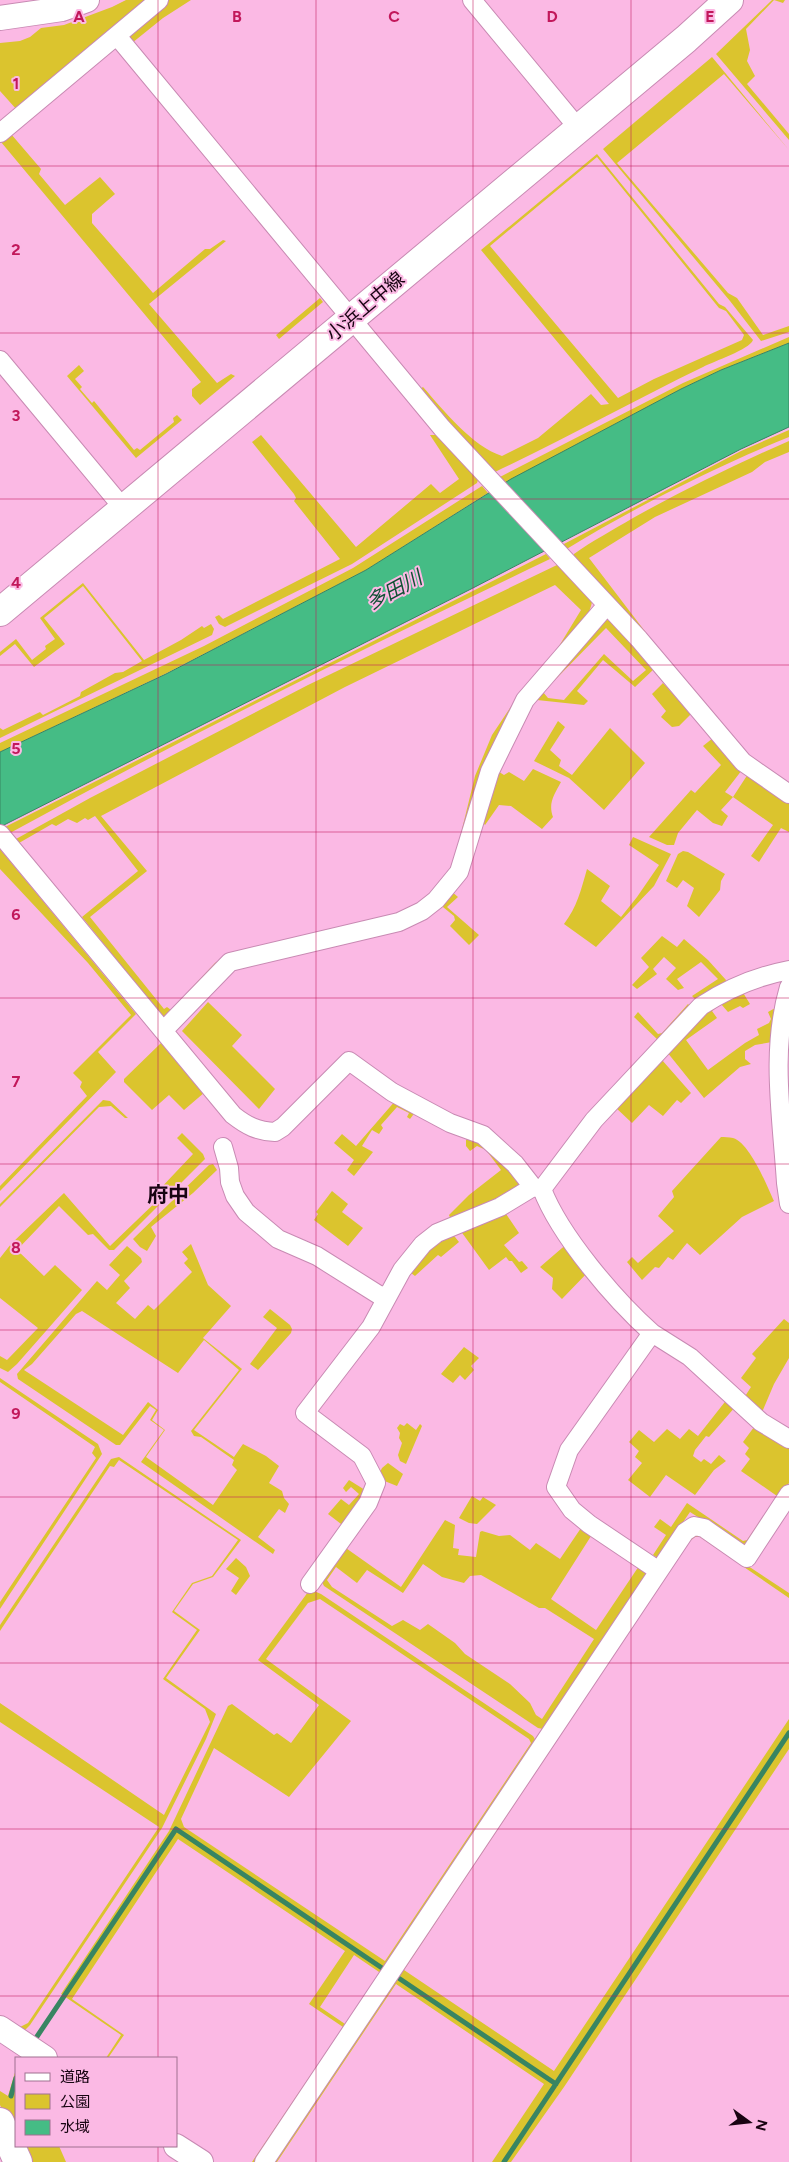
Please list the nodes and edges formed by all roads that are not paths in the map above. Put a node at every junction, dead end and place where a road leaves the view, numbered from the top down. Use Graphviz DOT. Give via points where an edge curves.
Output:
graph roads {
  1 [pos="87,0"];
  2 [pos="159,0"];
  3 [pos="472,0"];
  4 [pos="729,0"];
  5 [pos="0,18"];
  6 [pos="117,36"];
  7 [pos="579,129"];
  8 [pos="0,133"];
  9 [pos="351,318"];
  10 [pos="0,360"];
  11 [pos="124,509"];
  12 [pos="607,605"];
  13 [pos="0,612"];
  14 [pos="789,794"];
  15 [pos="1,836"];
  16 [pos="789,970"];
  17 [pos="789,987"];
  18 [pos="164,1030"];
  19 [pos="224,1146"];
  20 [pos="538,1188"];
  21 [pos="789,1204"];
  22 [pos="386,1296"];
  23 [pos="652,1333"];
  24 [pos="789,1439"];
  25 [pos="789,1494"];
  26 [pos="659,1571"];
  27 [pos="310,1584"];
  28 [pos="0,2028"];
  29 [pos="44,2057"];
  30 [pos="0,2122"];
  31 [pos="178,2147"];
  32 [pos="18,2162"];
  33 [pos="201,2162"];
  34 [pos="264,2162"];
  1 -- 5 [label="street" via="55,10"];
  2 -- 6 [label="street"];
  3 -- 7 [label="street"];
  4 -- 7 [label="main road, 小浜上中線"];
  6 -- 8 [label="street"];
  6 -- 9 [label="street"];
  7 -- 9 [label="main road, 小浜上中線"];
  9 -- 11 [label="main road, 小浜上中線"];
  9 -- 12 [label="street" via="442,428"];
  10 -- 11 [label="street"];
  11 -- 13 [label="main road, 小浜上中線"];
  12 -- 14 [label="street" via="743,762"];
  12 -- 18 [label="street" via="524,700 490,771 459,872 436,900 399,922 230,962"];
  15 -- 18 [label="street"];
  16 -- 20 [label="street" via="722,992 701,1006 594,1120"];
  17 -- 21 [label="street" via="777,1046"];
  18 -- 20 [label="street" via="233,1115 246,1126 275,1132 349,1062 392,1092 450,1123 483,1135"];
  19 -- 22 [label="street" via="230,1182 246,1212 278,1239 317,1256 379,1295"];
  20 -- 22 [label="street" via="437,1233 409,1259"];
  20 -- 23 [label="street" via="583,1255"];
  22 -- 27 [label="street" via="371,1327 305,1413 362,1456 376,1483 368,1502"];
  23 -- 24 [label="street" via="690,1357 761,1422"];
  23 -- 26 [label="street" via="569,1450 556,1487 572,1510 589,1524"];
  25 -- 26 [label="street" via="746,1558 704,1528 694,1526 685,1532"];
  26 -- 34 [label="street"];
  28 -- 29 [label="street"];
  30 -- 32 [label="main road"];
  31 -- 33 [label="street"];
}
